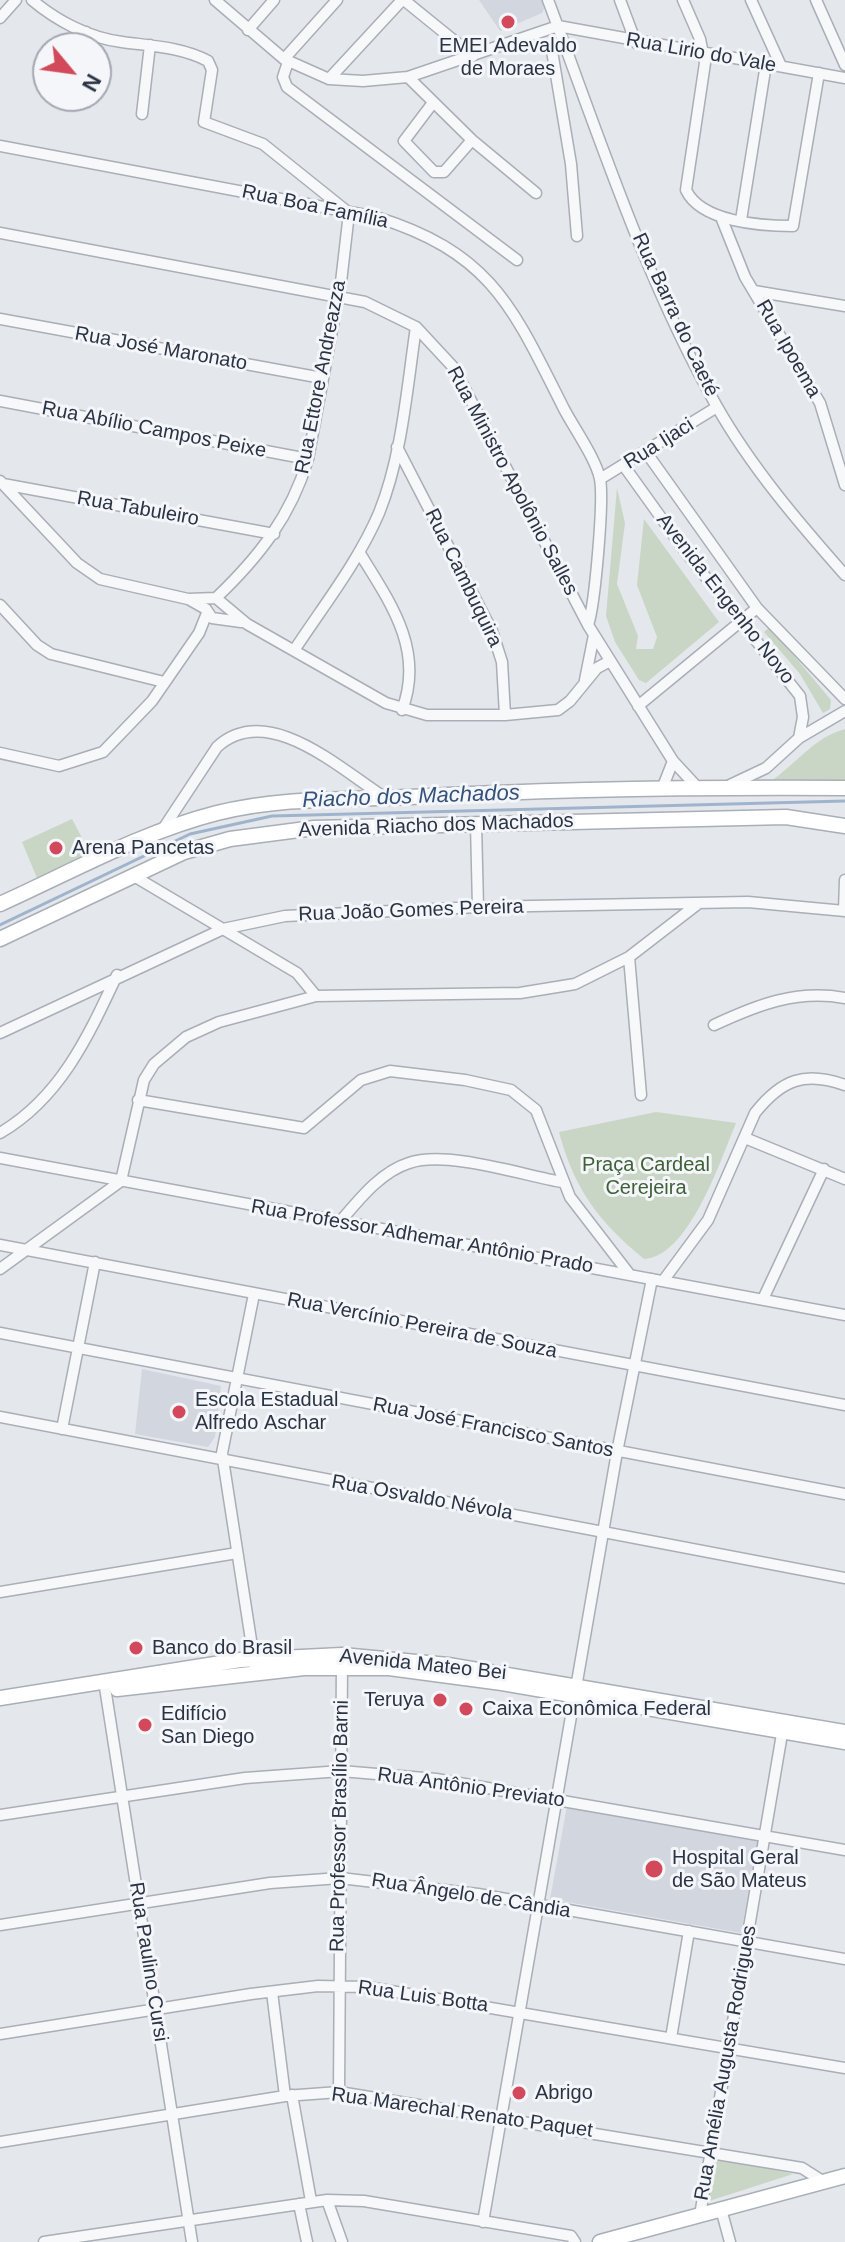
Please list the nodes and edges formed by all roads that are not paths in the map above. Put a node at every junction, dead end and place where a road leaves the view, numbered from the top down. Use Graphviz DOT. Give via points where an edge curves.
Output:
graph roads {
  1 [pos="16,0"];
  2 [pos="32,0"];
  3 [pos="215,0"];
  4 [pos="274,0"];
  5 [pos="337,0"];
  6 [pos="403,0"];
  7 [pos="548,0"];
  8 [pos="620,0"];
  9 [pos="683,0"];
  10 [pos="751,0"];
  11 [pos="816,0"];
  12 [pos="0,18"];
  13 [pos="558,26"];
  14 [pos="248,30"];
  15 [pos="86,32"];
  16 [pos="112,40"];
  17 [pos="564,42"];
  18 [pos="636,43"];
  19 [pos="150,45"];
  20 [pos="705,54"];
  21 [pos="473,56"];
  22 [pos="286,61"];
  23 [pos="766,64"];
  24 [pos="845,65"];
  25 [pos="781,66"];
  26 [pos="819,73"];
  27 [pos="408,77"];
  28 [pos="845,78"];
  29 [pos="329,79"];
  30 [pos="432,104"];
  31 [pos="142,114"];
  32 [pos="472,140"];
  33 [pos="0,146"];
  34 [pos="536,193"];
  35 [pos="349,213"];
  36 [pos="721,217"];
  37 [pos="741,220"];
  38 [pos="0,233"];
  39 [pos="577,236"];
  40 [pos="517,260"];
  41 [pos="754,291"];
  42 [pos="338,297"];
  43 [pos="845,306"];
  44 [pos="0,319"];
  45 [pos="416,327"];
  46 [pos="322,378"];
  47 [pos="0,401"];
  48 [pos="717,407"];
  49 [pos="397,447"];
  50 [pos="646,452"];
  51 [pos="308,459"];
  52 [pos="624,466"];
  53 [pos="600,479"];
  54 [pos="2,482"];
  55 [pos="845,485"];
  56 [pos="274,534"];
  57 [pos="359,552"];
  58 [pos="596,570"];
  59 [pos="243,572"];
  60 [pos="845,575"];
  61 [pos="575,600"];
  62 [pos="0,605"];
  63 [pos="210,605"];
  64 [pos="757,608"];
  65 [pos="224,613"];
  66 [pos="742,622"];
  67 [pos="588,625"];
  68 [pos="199,633"];
  69 [pos="594,635"];
  70 [pos="295,649"];
  71 [pos="610,661"];
  72 [pos="164,682"];
  73 [pos="584,682"];
  74 [pos="845,699"];
  75 [pos="638,706"];
  76 [pos="402,710"];
  77 [pos="845,711"];
  78 [pos="505,715"];
  79 [pos="799,738"];
  80 [pos="0,745"];
  81 [pos="4,754"];
  82 [pos="673,761"];
  83 [pos="698,788"];
  84 [pos="724,788"];
  85 [pos="845,788"];
  86 [pos="662,789"];
  87 [pos="385,798"];
  88 [pos="476,824"];
  89 [pos="845,826"];
  90 [pos="160,832"];
  91 [pos="132,875"];
  92 [pos="845,880"];
  93 [pos="2,900"];
  94 [pos="699,903"];
  95 [pos="478,907"];
  96 [pos="845,911"];
  97 [pos="223,929"];
  98 [pos="0,939"];
  99 [pos="629,957"];
  100 [pos="117,975"];
  101 [pos="316,996"];
  102 [pos="845,998"];
  103 [pos="714,1025"];
  104 [pos="0,1033"];
  105 [pos="845,1085"];
  106 [pos="641,1095"];
  107 [pos="138,1100"];
  108 [pos="0,1133"];
  109 [pos="745,1138"];
  110 [pos="0,1158"];
  111 [pos="824,1169"];
  112 [pos="845,1179"];
  113 [pos="121,1181"];
  114 [pos="562,1182"];
  115 [pos="339,1223"];
  116 [pos="0,1245"];
  117 [pos="27,1248"];
  118 [pos="95,1262"];
  119 [pos="0,1269"];
  120 [pos="630,1275"];
  121 [pos="658,1280"];
  122 [pos="254,1294"];
  123 [pos="763,1299"];
  124 [pos="845,1315"];
  125 [pos="0,1333"];
  126 [pos="79,1348"];
  127 [pos="636,1366"];
  128 [pos="237,1379"];
  129 [pos="845,1405"];
  130 [pos="0,1417"];
  131 [pos="62,1429"];
  132 [pos="617,1452"];
  133 [pos="223,1460"];
  134 [pos="845,1494"];
  135 [pos="604,1531"];
  136 [pos="237,1553"];
  137 [pos="845,1578"];
  138 [pos="0,1592"];
  139 [pos="342,1661"];
  140 [pos="255,1665"];
  141 [pos="105,1686"];
  142 [pos="576,1691"];
  143 [pos="0,1698"];
  144 [pos="0,1707"];
  145 [pos="783,1727"];
  146 [pos="845,1732"];
  147 [pos="845,1742"];
  148 [pos="341,1771"];
  149 [pos="122,1797"];
  150 [pos="557,1800"];
  151 [pos="0,1815"];
  152 [pos="765,1837"];
  153 [pos="845,1850"];
  154 [pos="340,1878"];
  155 [pos="138,1904"];
  156 [pos="539,1905"];
  157 [pos="0,1925"];
  158 [pos="689,1931"];
  159 [pos="746,1940"];
  160 [pos="845,1959"];
  161 [pos="338,1986"];
  162 [pos="272,1992"];
  163 [pos="157,2008"];
  164 [pos="519,2012"];
  165 [pos="0,2034"];
  166 [pos="671,2038"];
  167 [pos="730,2049"];
  168 [pos="845,2068"];
  169 [pos="339,2092"];
  170 [pos="289,2096"];
  171 [pos="172,2115"];
  172 [pos="502,2117"];
  173 [pos="0,2142"];
  174 [pos="712,2152"];
  175 [pos="845,2176"];
  176 [pos="824,2182"];
  177 [pos="327,2200"];
  178 [pos="311,2201"];
  179 [pos="299,2204"];
  180 [pos="721,2209"];
  181 [pos="700,2215"];
  182 [pos="188,2219"];
  183 [pos="483,2222"];
  184 [pos="44,2242"];
  185 [pos="192,2242"];
  186 [pos="307,2242"];
  187 [pos="342,2242"];
  188 [pos="575,2242"];
  189 [pos="600,2242"];
  190 [pos="730,2242"];
  1 -- 12 [label="street"];
  2 -- 15 [label="street"];
  3 -- 14 [label="street"];
  4 -- 14 [label="street"];
  5 -- 22 [label="street"];
  6 -- 21 [label="street"];
  6 -- 29 [label="street"];
  7 -- 13 [label="street, Rua Barra do Caeté"];
  8 -- 18 [label="street"];
  9 -- 20 [label="street"];
  10 -- 25 [label="street"];
  11 -- 24 [label="street"];
  13 -- 17 [label="street, Rua Barra do Caeté"];
  13 -- 18 [label="street, Rua Lirio do Vale"];
  13 -- 21 [label="street"];
  14 -- 22 [label="street"];
  16 -- 19 [label="street"];
  17 -- 39 [label="street" via="552,51"];
  17 -- 48 [label="street, Rua Barra do Caeté" via="644,252"];
  18 -- 20 [label="street, Rua Lirio do Vale"];
  19 -- 31 [label="street"];
  19 -- 35 [label="street" via="202,58 212,70 204,122 256,140"];
  20 -- 23 [label="street, Rua Lirio do Vale"];
  20 -- 36 [label="street" via="685,180 691,201"];
  21 -- 27 [label="street"];
  22 -- 29 [label="street"];
  22 -- 40 [label="street" via="287,87"];
  23 -- 25 [label="street, Rua Lirio do Vale"];
  23 -- 37 [label="street"];
  25 -- 26 [label="street, Rua Lirio do Vale"];
  26 -- 28 [label="street, Rua Lirio do Vale"];
  26 -- 37 [label="street" via="793,226"];
  27 -- 29 [label="street"];
  27 -- 30 [label="street"];
  30 -- 32 [label="street"];
  30 -- 32 [label="street" via="404,141 434,172 444,172"];
  32 -- 34 [label="street"];
  33 -- 35 [label="street, Rua Boa Família"];
  35 -- 42 [label="street, Rua Ettore Andreazza"];
  35 -- 53 [label="street, Rua Boa Família" via="429,237 499,290 519,318"];
  36 -- 37 [label="street"];
  36 -- 41 [label="street, Rua Ipoema"];
  38 -- 42 [label="street, Rua Ministro Apolônio Salles"];
  41 -- 43 [label="street"];
  41 -- 55 [label="street, Rua Ipoema" via="820,403"];
  42 -- 45 [label="street, Rua Ministro Apolônio Salles" via="365,302"];
  42 -- 46 [label="street, Rua Ettore Andreazza"];
  44 -- 46 [label="street, Rua José Maronato"];
  45 -- 49 [label="street"];
  45 -- 61 [label="street, Rua Ministro Apolônio Salles" via="454,368"];
  46 -- 51 [label="street, Rua Ettore Andreazza"];
  47 -- 51 [label="street, Rua Abílio Campos Peixe"];
  48 -- 50 [label="street, Rua Ijaci"];
  48 -- 60 [label="street, Rua Barra do Caeté" via="770,484"];
  49 -- 57 [label="street" via="379,512"];
  49 -- 78 [label="street, Rua Cambuquira" via="498,645"];
  50 -- 52 [label="street, Rua Ijaci"];
  50 -- 64 [label="street, Avenida Engenho Novo"];
  51 -- 56 [label="street, Rua Ettore Andreazza"];
  52 -- 53 [label="street, Rua Ijaci"];
  52 -- 66 [label="street, Avenida Engenho Novo"];
  53 -- 58 [label="street, Rua Boa Família"];
  54 -- 56 [label="street, Rua Tabuleiro"];
  54 -- 63 [label="street" via="91,574 111,584"];
  56 -- 59 [label="street, Rua Ettore Andreazza"];
  57 -- 70 [label="street"];
  57 -- 76 [label="street" via="409,648 411,680"];
  58 -- 61 [label="street" via="587,592"];
  58 -- 67 [label="street, Rua Boa Família"];
  59 -- 63 [label="street, Rua Ettore Andreazza"];
  59 -- 65 [label="street, Rua Ettore Andreazza"];
  61 -- 67 [label="street, Rua Ministro Apolônio Salles"];
  62 -- 72 [label="street" via="51,654"];
  63 -- 65 [label="street"];
  63 -- 65 [label="street"];
  63 -- 68 [label="street, Rua Ettore Andreazza"];
  64 -- 66 [label="street"];
  64 -- 74 [label="street, Avenida Engenho Novo"];
  65 -- 68 [label="street, Rua Ettore Andreazza"];
  65 -- 70 [label="street"];
  66 -- 75 [label="street"];
  66 -- 79 [label="street, Avenida Engenho Novo" via="800,696"];
  67 -- 69 [label="street, Rua Ministro Apolônio Salles"];
  68 -- 72 [label="street, Rua Ettore Andreazza"];
  69 -- 71 [label="street, Rua Ministro Apolônio Salles"];
  69 -- 73 [label="street"];
  70 -- 76 [label="street"];
  71 -- 73 [label="street"];
  71 -- 75 [label="street, Rua Ministro Apolônio Salles"];
  72 -- 81 [label="street, Rua Ettore Andreazza" via="117,741 89,759 43,765"];
  73 -- 78 [label="street" via="558,710"];
  75 -- 82 [label="street, Rua Ministro Apolônio Salles"];
  76 -- 78 [label="street"];
  77 -- 79 [label="street"];
  79 -- 84 [label="street" via="766,768"];
  80 -- 81 [label="street"];
  82 -- 83 [label="street, Rua Ministro Apolônio Salles"];
  82 -- 86 [label="street"];
  83 -- 84 [label="street, Avenida Riacho dos Machados"];
  83 -- 86 [label="street, Avenida Riacho dos Machados"];
  84 -- 85 [label="street, Avenida Riacho dos Machados"];
  86 -- 87 [label="street, Avenida Riacho dos Machados"];
  87 -- 90 [label="street, Avenida Riacho dos Machados" via="278,801"];
  87 -- 90 [label="street" via="282,734 251,729 217,747"];
  88 -- 89 [label="street, Avenida Riacho dos Machados" via="786,817"];
  88 -- 91 [label="street, Avenida Riacho dos Machados" via="314,828 230,839"];
  88 -- 95 [label="street"];
  90 -- 93 [label="street, Avenida Riacho dos Machados"];
  91 -- 97 [label="street"];
  91 -- 98 [label="street, Avenida Riacho dos Machados"];
  92 -- 96 [label="street"];
  94 -- 95 [label="street, Rua João Gomes Pereira"];
  94 -- 96 [label="street, Rua João Gomes Pereira"];
  94 -- 99 [label="street"];
  95 -- 97 [label="street, Rua João Gomes Pereira" via="319,913"];
  97 -- 100 [label="street, Rua João Gomes Pereira"];
  97 -- 101 [label="street" via="297,973"];
  99 -- 101 [label="street" via="575,984 520,993"];
  99 -- 106 [label="street"];
  100 -- 104 [label="street, Rua João Gomes Pereira"];
  100 -- 108 [label="street" via="55,1089"];
  101 -- 107 [label="street" via="219,1022 186,1037 154,1064"];
  102 -- 103 [label="street" via="774,1000"];
  105 -- 109 [label="street" via="807,1077 779,1088 755,1113"];
  107 -- 113 [label="street"];
  107 -- 114 [label="street" via="304,1128 361,1080 390,1071 492,1084 527,1099 536,1110"];
  109 -- 111 [label="street"];
  109 -- 121 [label="street" via="697,1240"];
  110 -- 113 [label="street, Rua Professor Adhemar Antônio Prado"];
  111 -- 112 [label="street"];
  111 -- 123 [label="street"];
  113 -- 115 [label="street, Rua Professor Adhemar Antônio Prado"];
  113 -- 117 [label="street"];
  114 -- 115 [label="street" via="449,1161 418,1161 383,1177"];
  114 -- 120 [label="street"];
  115 -- 120 [label="street, Rua Professor Adhemar Antônio Prado"];
  116 -- 117 [label="street, Rua Vercínio Pereira de Souza"];
  117 -- 118 [label="street, Rua Vercínio Pereira de Souza"];
  117 -- 119 [label="street"];
  118 -- 122 [label="street, Rua Vercínio Pereira de Souza"];
  118 -- 126 [label="street"];
  120 -- 121 [label="street, Rua Professor Adhemar Antônio Prado"];
  121 -- 123 [label="street, Rua Professor Adhemar Antônio Prado"];
  121 -- 127 [label="street"];
  122 -- 127 [label="street, Rua Vercínio Pereira de Souza"];
  122 -- 128 [label="street"];
  123 -- 124 [label="street, Rua Professor Adhemar Antônio Prado"];
  125 -- 126 [label="street, Rua José Francisco Santos"];
  126 -- 128 [label="street, Rua José Francisco Santos"];
  126 -- 131 [label="street"];
  127 -- 129 [label="street, Rua Vercínio Pereira de Souza"];
  127 -- 132 [label="street"];
  128 -- 132 [label="street, Rua José Francisco Santos"];
  128 -- 133 [label="street"];
  130 -- 131 [label="street, Rua Osvaldo Névola"];
  131 -- 133 [label="street, Rua Osvaldo Névola"];
  132 -- 134 [label="street, Rua José Francisco Santos"];
  132 -- 135 [label="street"];
  133 -- 135 [label="street, Rua Osvaldo Névola"];
  133 -- 136 [label="street"];
  135 -- 137 [label="street, Rua Osvaldo Névola"];
  135 -- 142 [label="street"];
  136 -- 138 [label="street"];
  136 -- 140 [label="street"];
  139 -- 140 [label="street, Avenida Mateo Bei"];
  139 -- 142 [label="street, Avenida Mateo Bei" via="436,1663"];
  139 -- 148 [label="street, Rua Professor Brasílio Barni"];
  140 -- 141 [label="street, Avenida Mateo Bei"];
  141 -- 143 [label="street, Avenida Mateo Bei"];
  141 -- 144 [label="street, Avenida Mateo Bei"];
  141 -- 149 [label="street, Rua Paulino Cursi"];
  142 -- 145 [label="street, Avenida Mateo Bei"];
  142 -- 150 [label="street"];
  145 -- 146 [label="street, Avenida Mateo Bei"];
  145 -- 147 [label="street, Avenida Mateo Bei"];
  145 -- 152 [label="street, Rua Amélia Augusta Rodrigues"];
  148 -- 149 [label="street, Rua Antônio Previato" via="245,1778"];
  148 -- 150 [label="street, Rua Antônio Previato" via="436,1779"];
  148 -- 154 [label="street, Rua Professor Brasílio Barni"];
  149 -- 151 [label="street, Rua Antônio Previato"];
  149 -- 155 [label="street, Rua Paulino Cursi"];
  150 -- 152 [label="street, Rua Antônio Previato"];
  150 -- 156 [label="street"];
  152 -- 153 [label="street, Rua Antônio Previato"];
  152 -- 159 [label="street, Rua Amélia Augusta Rodrigues"];
  154 -- 155 [label="street, Rua Ângelo de Cândia"];
  154 -- 156 [label="street, Rua Ângelo de Cândia" via="430,1886"];
  154 -- 161 [label="street, Rua Professor Brasílio Barni"];
  155 -- 157 [label="street, Rua Ângelo de Cândia"];
  155 -- 163 [label="street, Rua Paulino Cursi"];
  156 -- 158 [label="street, Rua Ângelo de Cândia"];
  156 -- 164 [label="street"];
  158 -- 159 [label="street, Rua Ângelo de Cândia"];
  158 -- 166 [label="street"];
  159 -- 160 [label="street, Rua Ângelo de Cândia"];
  159 -- 167 [label="street, Rua Amélia Augusta Rodrigues"];
  161 -- 162 [label="street, Rua Luis Botta"];
  161 -- 164 [label="street, Rua Luis Botta" via="402,1991"];
  161 -- 169 [label="street, Rua Professor Brasílio Barni"];
  162 -- 163 [label="street, Rua Luis Botta"];
  162 -- 170 [label="street"];
  163 -- 165 [label="street, Rua Luis Botta"];
  163 -- 171 [label="street, Rua Paulino Cursi"];
  164 -- 166 [label="street, Rua Luis Botta"];
  164 -- 172 [label="street"];
  166 -- 167 [label="street, Rua Luis Botta"];
  167 -- 168 [label="street, Rua Luis Botta"];
  167 -- 174 [label="street, Rua Amélia Augusta Rodrigues"];
  169 -- 170 [label="street, Rua Marechal Renato Paquet"];
  169 -- 172 [label="street, Rua Marechal Renato Paquet"];
  170 -- 171 [label="street, Rua Marechal Renato Paquet"];
  170 -- 178 [label="street"];
  171 -- 173 [label="street, Rua Marechal Renato Paquet"];
  171 -- 182 [label="street, Rua Paulino Cursi"];
  172 -- 174 [label="street, Rua Marechal Renato Paquet"];
  172 -- 183 [label="street"];
  174 -- 176 [label="street, Rua Marechal Renato Paquet" via="802,2168"];
  174 -- 181 [label="street, Rua Amélia Augusta Rodrigues"];
  175 -- 176 [label="street"];
  176 -- 180 [label="street"];
  177 -- 178 [label="street"];
  177 -- 183 [label="street" via="364,2201"];
  177 -- 187 [label="street"];
  178 -- 179 [label="street"];
  179 -- 182 [label="street"];
  179 -- 186 [label="street"];
  180 -- 181 [label="street"];
  180 -- 190 [label="street"];
  181 -- 189 [label="street"];
  182 -- 184 [label="street"];
  182 -- 185 [label="street, Rua Paulino Cursi"];
  183 -- 188 [label="street" via="571,2236"];
}
